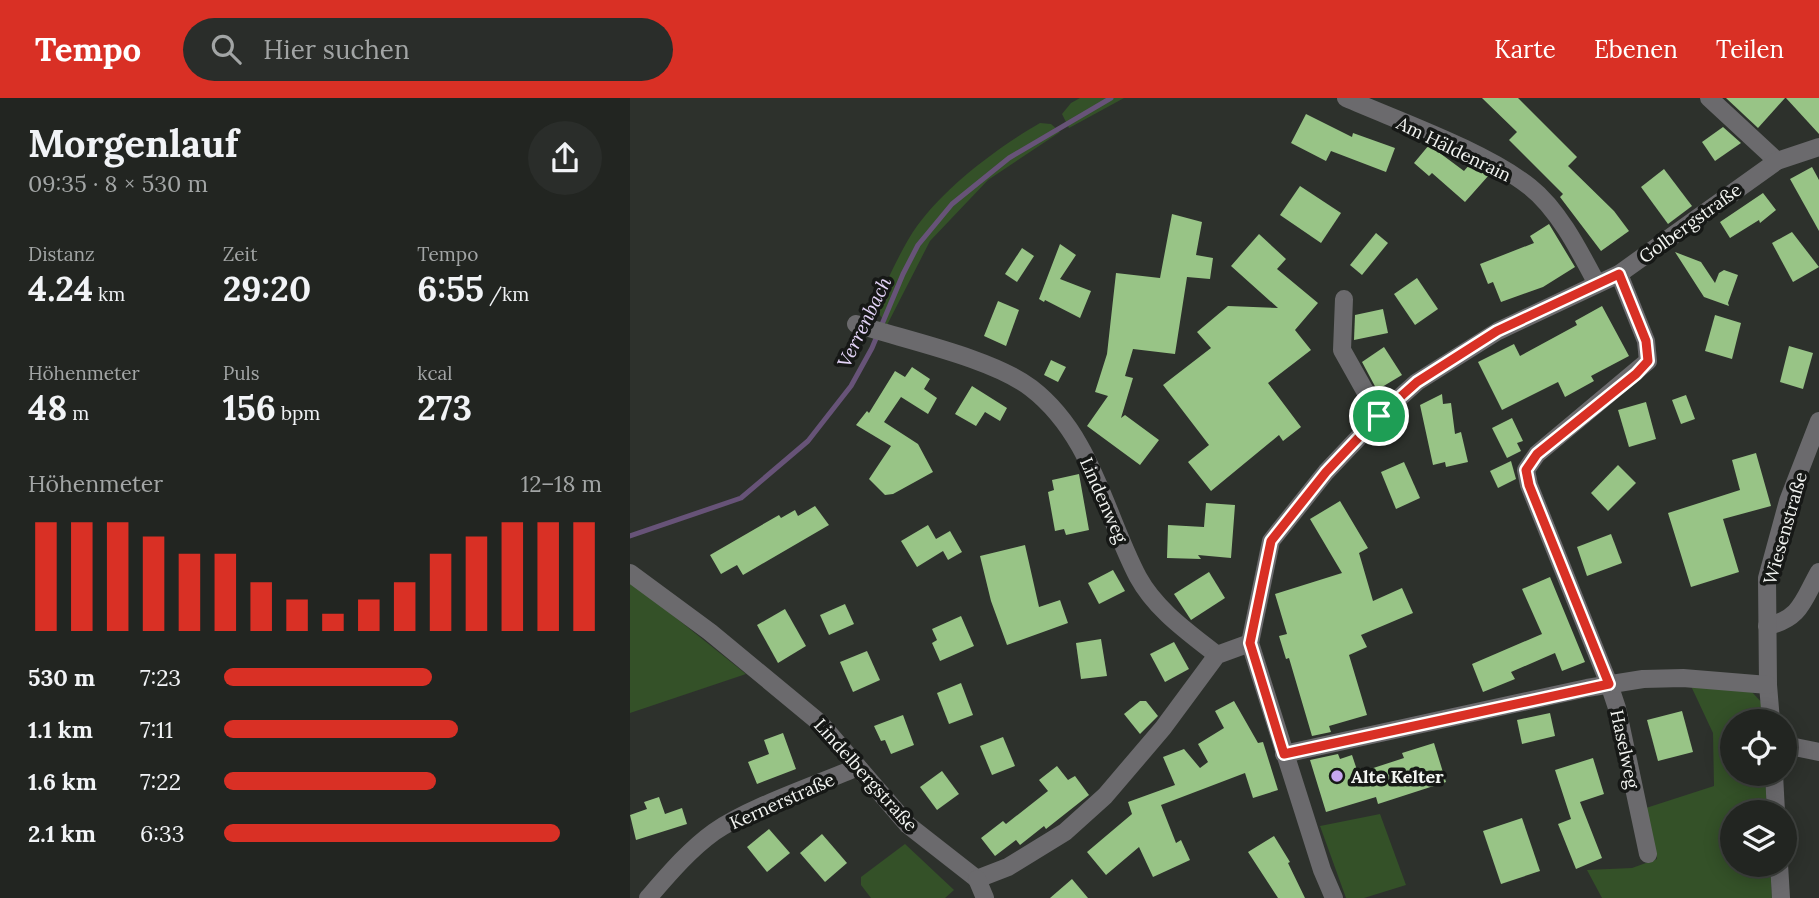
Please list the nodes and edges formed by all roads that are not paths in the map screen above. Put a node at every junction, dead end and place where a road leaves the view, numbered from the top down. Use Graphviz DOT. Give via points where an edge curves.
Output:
graph roads {
  1 [pos="1346,98"];
  2 [pos="1709,98"];
  3 [pos="1819,147"];
  4 [pos="1777,161"];
  5 [pos="1619,274"];
  6 [pos="1597,284"];
  7 [pos="1344,299"];
  8 [pos="856,324"];
  9 [pos="1379,416"];
  10 [pos="1819,421"];
  11 [pos="1819,572"];
  12 [pos="630,573"];
  13 [pos="1767,626"];
  14 [pos="1250,643"];
  15 [pos="1217,655"];
  16 [pos="1609,684"];
  17 [pos="1768,685"];
  18 [pos="1770,709"];
  19 [pos="1797,747"];
  20 [pos="1819,752"];
  21 [pos="1284,754"];
  22 [pos="858,767"];
  23 [pos="1648,854"];
  24 [pos="1780,877"];
  25 [pos="977,879"];
  26 [pos="648,898"];
  27 [pos="985,898"];
  28 [pos="1334,898"];
  29 [pos="1781,898"];
  1 -- 6 [label="street, Am Häldenrain" via="1486,160 1532,188 1568,232"];
  2 -- 4 [label="street"];
  3 -- 4 [label="street, Golbergstraße"];
  4 -- 5 [label="street, Golbergstraße"];
  5 -- 6 [label="street, Golbergstraße"];
  5 -- 16 [label="street, Haselweg" via="1646,341 1648,361 1537,454 1526,470"];
  6 -- 9 [label="street, Golbergstraße" via="1497,331 1417,382"];
  7 -- 9 [label="street" via="1342,350"];
  8 -- 15 [label="street, Lindenweg" via="997,368 1031,388 1059,415 1089,460 1139,578 1165,613"];
  9 -- 14 [label="street, Golbergstraße" via="1271,541"];
  10 -- 13 [label="street, Wiesenstraße" via="1788,501 1767,578"];
  11 -- 13 [label="street" via="1794,615 1785,623"];
  12 -- 22 [label="street, Lindelbergstraße" via="811,715"];
  13 -- 17 [label="street, Wiesenstraße"];
  14 -- 15 [label="street"];
  14 -- 21 [label="street, Golbergstraße"];
  15 -- 25 [label="street" via="1105,796 1038,850"];
  16 -- 17 [label="street" via="1683,678"];
  16 -- 21 [label="street"];
  16 -- 23 [label="street, Haselweg"];
  17 -- 18 [label="street, Wiesenstraße"];
  19 -- 20 [label="street"];
  21 -- 28 [label="street, Golbergstraße"];
  22 -- 25 [label="street, Lindelbergstraße" via="908,825"];
  22 -- 26 [label="street, Kernerstraße" via="714,832"];
  24 -- 29 [label="street"];
  25 -- 27 [label="street"];
}
